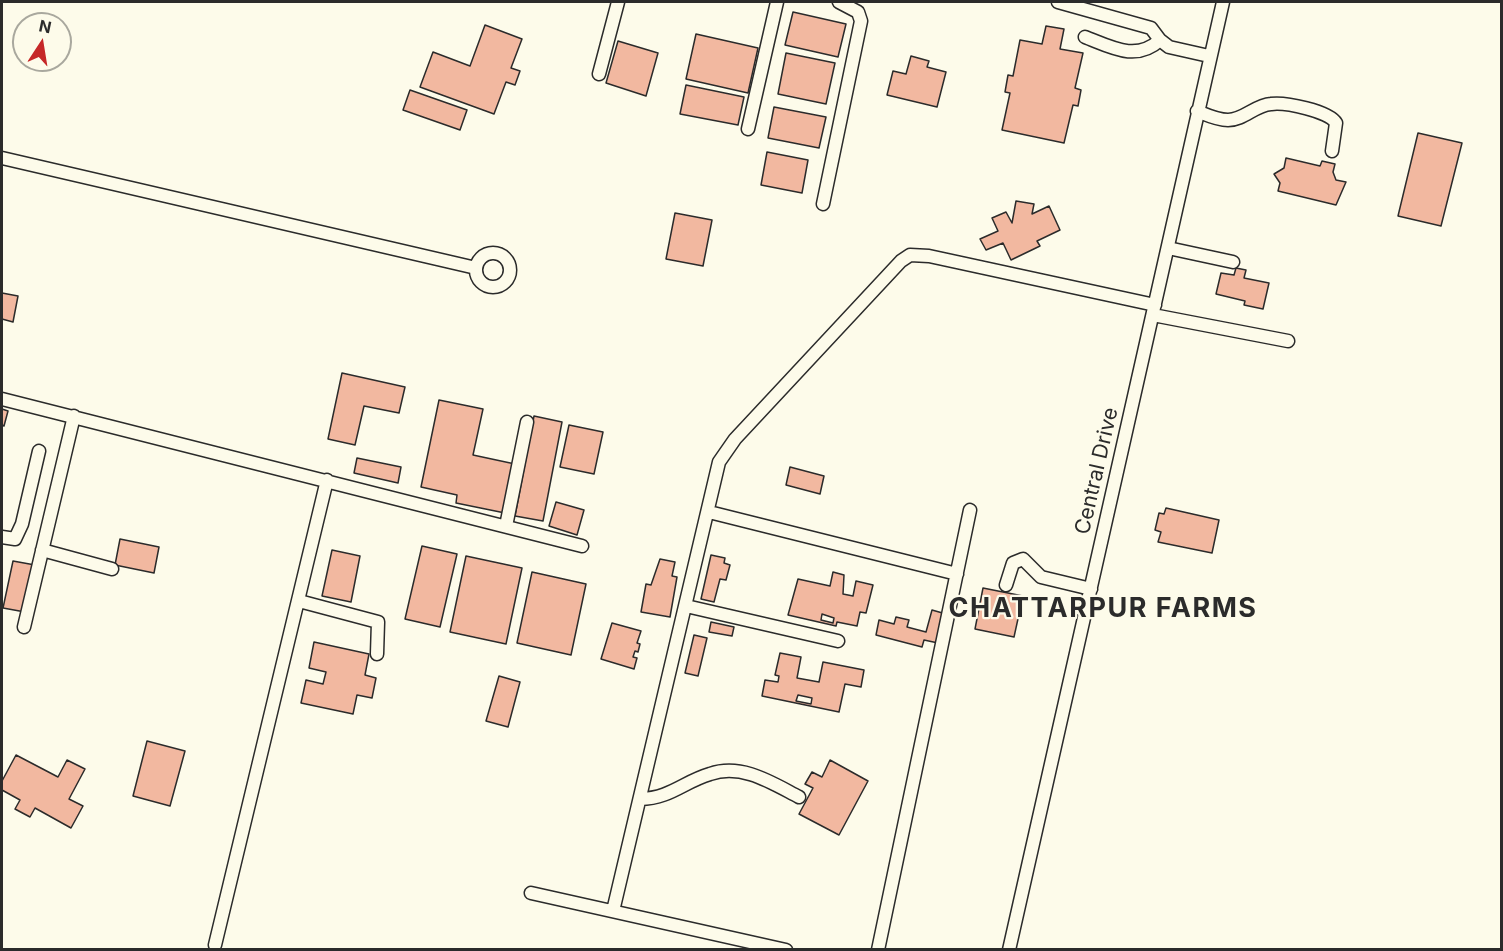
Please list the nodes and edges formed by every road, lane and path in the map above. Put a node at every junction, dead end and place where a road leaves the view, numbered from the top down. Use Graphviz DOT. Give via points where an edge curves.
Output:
graph roads {
  1 [pos="618,2"];
  2 [pos="777,2"];
  3 [pos="839,2"];
  4 [pos="1058,2"];
  5 [pos="1223,2"];
  6 [pos="1085,37"];
  7 [pos="1160,40"];
  8 [pos="1209,56"];
  9 [pos="599,74"];
  10 [pos="1197,111"];
  11 [pos="747,129"];
  12 [pos="1332,151"];
  13 [pos="2,158"];
  14 [pos="823,204"];
  15 [pos="1168,248"];
  16 [pos="1233,262"];
  17 [pos="476,268"];
  18 [pos="1154,310"];
  19 [pos="1288,341"];
  20 [pos="2,399"];
  21 [pos="74,416"];
  22 [pos="527,422"];
  23 [pos="39,451"];
  24 [pos="327,480"];
  25 [pos="970,510"];
  26 [pos="709,512"];
  27 [pos="506,526"];
  28 [pos="2,537"];
  29 [pos="582,546"];
  30 [pos="42,550"];
  31 [pos="112,569"];
  32 [pos="957,574"];
  33 [pos="1006,585"];
  34 [pos="1091,589"];
  35 [pos="298,601"];
  36 [pos="686,606"];
  37 [pos="24,627"];
  38 [pos="838,641"];
  39 [pos="377,654"];
  40 [pos="799,797"];
  41 [pos="640,799"];
  42 [pos="531,893"];
  43 [pos="613,911"];
  44 [pos="215,945"];
  45 [pos="786,950"];
  46 [pos="878,950"];
  47 [pos="1010,950"];
  1 -- 9 [label="street"];
  2 -- 11 [label="street"];
  3 -- 14 [label="street" via="858,12 861,21"];
  4 -- 7 [label="street" via="1151,28"];
  5 -- 8 [label="street, Central Drive"];
  6 -- 7 [label="street" via="1128,53 1144,51"];
  7 -- 8 [label="street"];
  8 -- 10 [label="street, Central Drive"];
  10 -- 12 [label="street" via="1226,120 1239,119 1270,104 1328,115 1336,123"];
  10 -- 15 [label="street, Central Drive"];
  13 -- 17 [label="street"];
  15 -- 16 [label="street"];
  15 -- 18 [label="street, Central Drive"];
  18 -- 19 [label="street"];
  18 -- 26 [label="street" via="929,256 910,255 724,453"];
  18 -- 34 [label="street, Central Drive"];
  20 -- 21 [label="street"];
  21 -- 24 [label="street"];
  21 -- 30 [label="street"];
  22 -- 27 [label="street"];
  23 -- 28 [label="street" via="22,524 15,539"];
  24 -- 27 [label="street"];
  24 -- 35 [label="street"];
  25 -- 32 [label="street"];
  26 -- 32 [label="street"];
  26 -- 36 [label="street"];
  27 -- 29 [label="street"];
  30 -- 31 [label="street"];
  30 -- 37 [label="street"];
  32 -- 46 [label="street"];
  33 -- 34 [label="street" via="1013,563 1023,559 1041,577"];
  34 -- 47 [label="street, Central Drive"];
  35 -- 39 [label="street" via="378,622"];
  35 -- 44 [label="street"];
  36 -- 38 [label="street"];
  36 -- 41 [label="street"];
  40 -- 41 [label="street" via="738,771 709,774 667,795"];
  41 -- 43 [label="street"];
  42 -- 43 [label="street"];
  43 -- 45 [label="street"];
}
